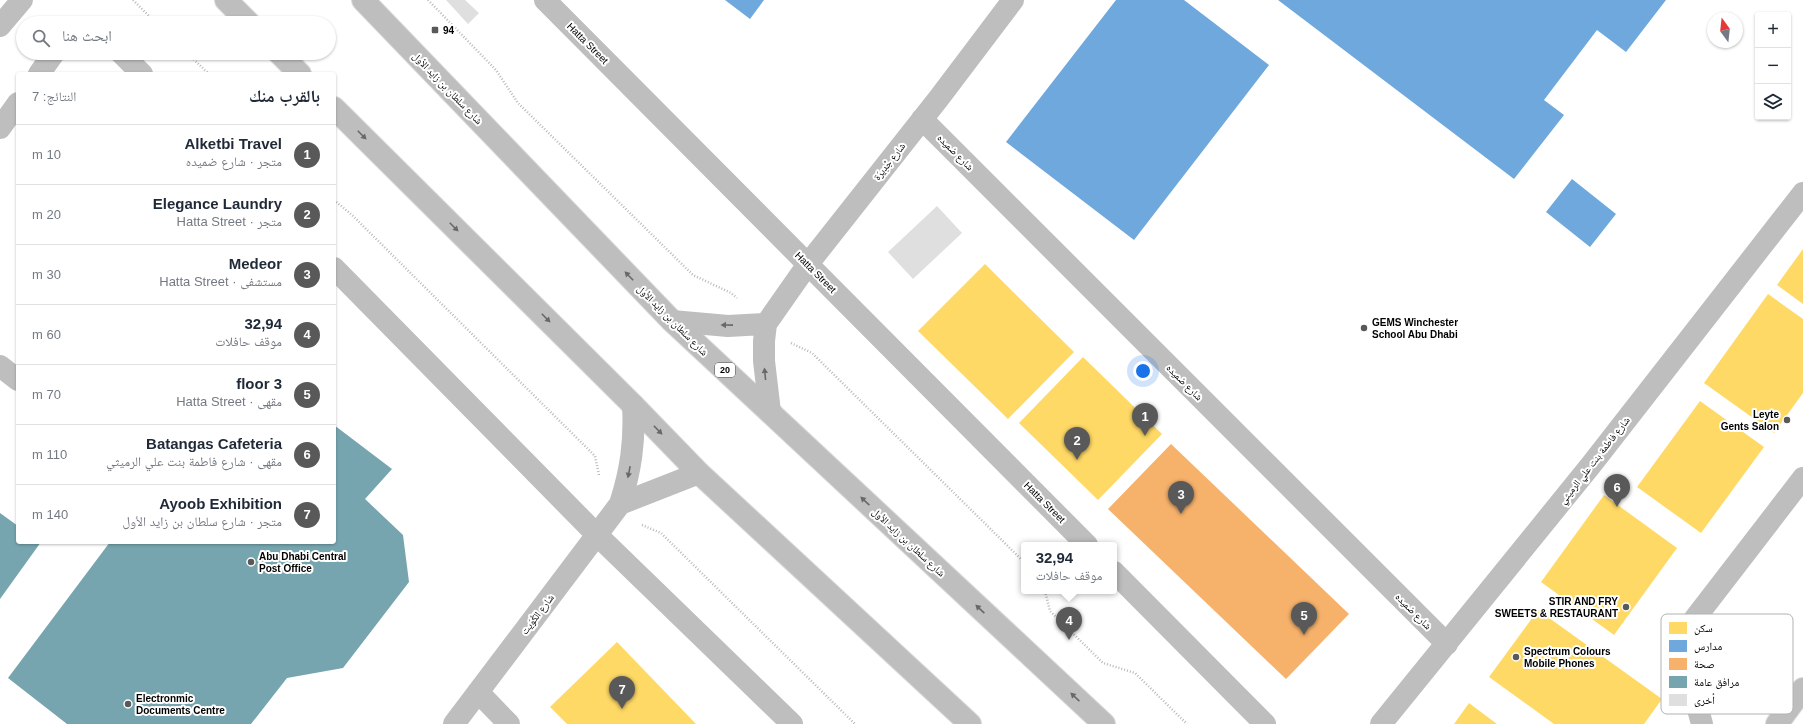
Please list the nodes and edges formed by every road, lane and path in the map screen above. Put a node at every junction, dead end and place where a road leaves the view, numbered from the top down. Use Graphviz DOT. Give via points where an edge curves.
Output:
graph roads {
  1 [pos="22,0"];
  2 [pos="133,0"];
  3 [pos="226,0"];
  4 [pos="363,0"];
  5 [pos="428,0"];
  6 [pos="545,0"];
  7 [pos="1013,0"];
  8 [pos="149,16"];
  9 [pos="242,16"];
  10 [pos="0,26"];
  11 [pos="49,60"];
  12 [pos="128,60"];
  13 [pos="194,60"];
  14 [pos="286,60"];
  15 [pos="40,72"];
  16 [pos="140,72"];
  17 [pos="207,72"];
  18 [pos="298,72"];
  19 [pos="16,106"];
  20 [pos="336,110"];
  21 [pos="922,119"];
  22 [pos="0,128"];
  23 [pos="1803,193"];
  24 [pos="336,202"];
  25 [pos="808,264"];
  26 [pos="336,270"];
  27 [pos="741,302"];
  28 [pos="672,321"];
  29 [pos="766,324"];
  30 [pos="784,340"];
  31 [pos="0,366"];
  32 [pos="16,378"];
  33 [pos="633,405"];
  34 [pos="770,412"];
  35 [pos="699,473"];
  36 [pos="600,478"];
  37 [pos="1803,478"];
  38 [pos="620,504"];
  39 [pos="640,524"];
  40 [pos="597,535"];
  41 [pos="1084,542"];
  42 [pos="1021,559"];
  43 [pos="1117,575"];
  44 [pos="1046,594"];
  45 [pos="1698,614"];
  46 [pos="1447,644"];
  47 [pos="1803,689"];
  48 [pos="478,692"];
  49 [pos="1793,702"];
  50 [pos="1699,714"];
  51 [pos="1784,714"];
  52 [pos="454,724"];
  53 [pos="509,724"];
  54 [pos="792,724"];
  55 [pos="855,724"];
  56 [pos="970,724"];
  57 [pos="1104,724"];
  58 [pos="1187,724"];
  59 [pos="1265,724"];
  60 [pos="1381,724"];
  61 [pos="1702,724"];
  62 [pos="1776,724"];
  1 -- 10 [label="street"];
  2 -- 8 [label="path"];
  3 -- 9 [label="street"];
  28 -- 4 [label="street, شارع سلطان بن زايد الأول / 20, one-way"];
  5 -- 27 [label="path" via="496,70 518,103 693,275 731,293"];
  6 -- 25 [label="street, Hatta Street"];
  7 -- 21 [label="street, شارع جْدِيرَة"];
  11 -- 15 [label="street"];
  12 -- 16 [label="street"];
  13 -- 17 [label="path"];
  14 -- 18 [label="street"];
  19 -- 22 [label="street"];
  20 -- 33 [label="street, one-way"];
  21 -- 25 [label="street, شارع جْدِيرَة"];
  21 -- 46 [label="street, شارع ضميده"];
  23 -- 46 [label="street, شارع فاطمة بنت علي الرميثي" via="1591,465"];
  24 -- 36 [label="path" via="595,456"];
  25 -- 29 [label="street, شارع جْدِيرَة"];
  25 -- 41 [label="street, Hatta Street"];
  26 -- 40 [label="street"];
  29 -- 28 [label="street, one-way" via="728,326"];
  28 -- 34 [label="street, شارع سلطان بن زايد الأول / 20"];
  34 -- 29 [label="street, شارع جْدِيرَة, one-way" via="764,361"];
  30 -- 42 [label="path" via="812,353"];
  31 -- 32 [label="street"];
  33 -- 35 [label="street, one-way"];
  33 -- 38 [label="street, شارع الكُوَيت, one-way" via="632,456"];
  57 -- 34 [label="street, شارع سلطان بن زايد الأول / 20, one-way"];
  35 -- 38 [label="street"];
  35 -- 56 [label="street"];
  37 -- 45 [label="street"];
  38 -- 40 [label="street, شارع الكُوَيت"];
  39 -- 55 [label="path" via="661,533"];
  40 -- 48 [label="street, شارع الكُوَيت"];
  40 -- 54 [label="street"];
  43 -- 59 [label="street"];
  44 -- 58 [label="path" via="1050,610 1104,663 1135,673"];
  46 -- 60 [label="street, شارع فاطمة بنت علي الرميثي"];
  47 -- 49 [label="street"];
  48 -- 52 [label="street, شارع الكُوَيت"];
  48 -- 53 [label="street"];
  50 -- 61 [label="street"];
  51 -- 62 [label="street"];
}
